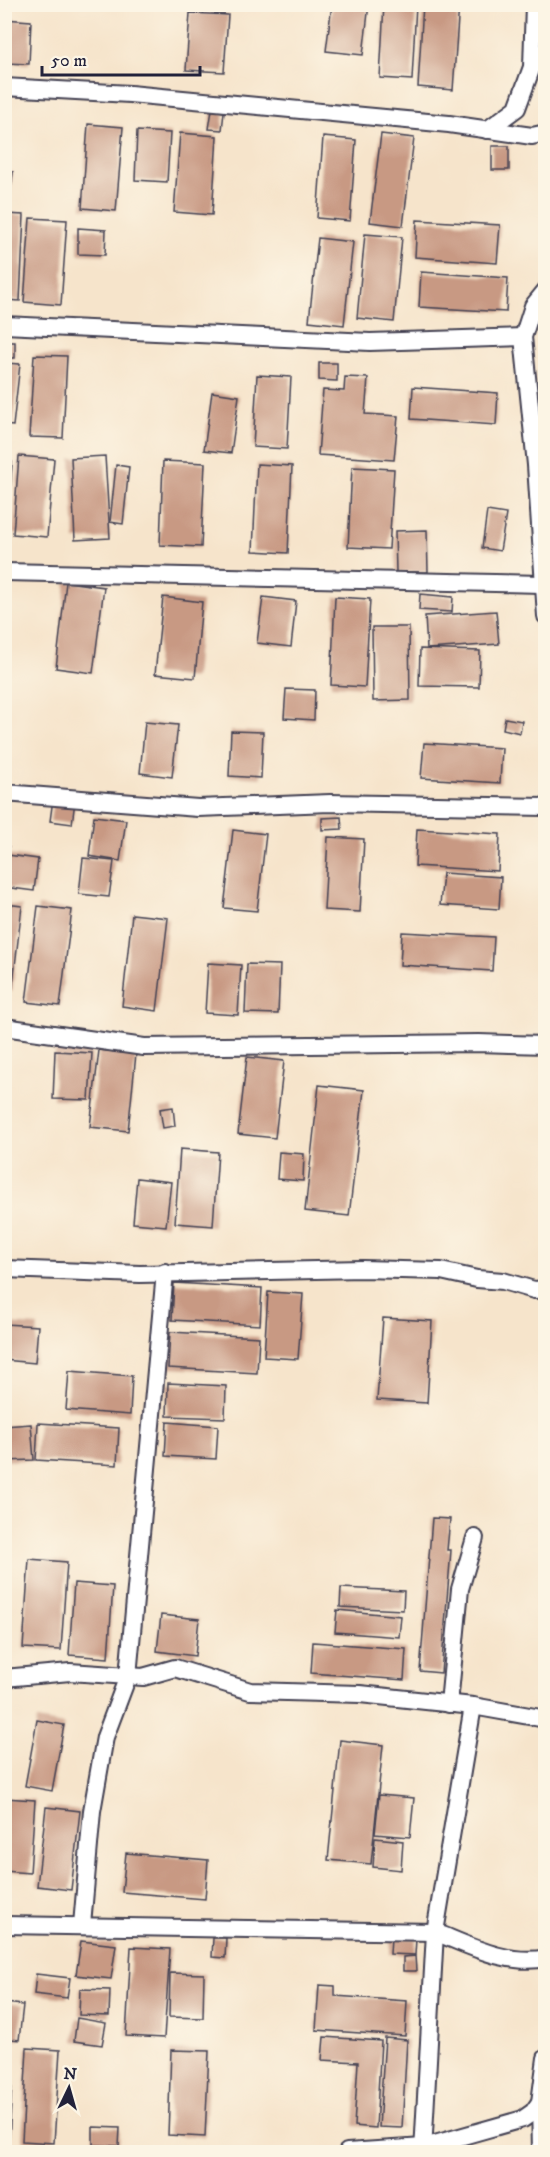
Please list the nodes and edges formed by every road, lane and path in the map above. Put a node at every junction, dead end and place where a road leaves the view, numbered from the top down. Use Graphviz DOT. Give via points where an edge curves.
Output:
graph roads {
  1 [pos="534,4"];
  2 [pos="4,87"];
  3 [pos="487,130"];
  4 [pos="546,133"];
  5 [pos="546,290"];
  6 [pos="4,325"];
  7 [pos="522,338"];
  8 [pos="4,572"];
  9 [pos="542,584"];
  10 [pos="546,616"];
  11 [pos="4,793"];
  12 [pos="546,807"];
  13 [pos="4,1027"];
  14 [pos="546,1045"];
  15 [pos="4,1269"];
  16 [pos="165,1272"];
  17 [pos="546,1289"];
  18 [pos="475,1538"];
  19 [pos="128,1676"];
  20 [pos="4,1678"];
  21 [pos="449,1704"];
  22 [pos="473,1706"];
  23 [pos="546,1719"];
  24 [pos="4,1925"];
  25 [pos="82,1925"];
  26 [pos="435,1932"];
  27 [pos="546,1958"];
  28 [pos="546,2058"];
  29 [pos="540,2102"];
  30 [pos="423,2150"];
  31 [pos="347,2152"];
  32 [pos="541,2152"];
  1 -- 3 [label="street" via="532,67 517,108"];
  2 -- 3 [label="street" via="142,95"];
  3 -- 4 [label="street" via="532,136"];
  5 -- 7 [label="street" via="533,306"];
  6 -- 7 [label="street" via="370,342"];
  7 -- 9 [label="street" via="536,465"];
  8 -- 9 [label="street"];
  9 -- 10 [label="street"];
  11 -- 12 [label="street" via="198,808 330,803"];
  13 -- 14 [label="street" via="144,1047"];
  15 -- 16 [label="street"];
  16 -- 17 [label="street" via="441,1271 534,1290"];
  16 -- 19 [label="street"];
  18 -- 21 [label="street" via="460,1589"];
  19 -- 20 [label="street" via="70,1672"];
  19 -- 21 [label="street" via="143,1677 175,1668 250,1691 360,1694"];
  19 -- 25 [label="street" via="105,1737 92,1810"];
  21 -- 22 [label="street"];
  22 -- 23 [label="street"];
  22 -- 26 [label="street"];
  24 -- 25 [label="street"];
  25 -- 26 [label="street"];
  26 -- 27 [label="street" via="487,1953 527,1962"];
  26 -- 30 [label="street"];
  28 -- 29 [label="street"];
  29 -- 30 [label="street" via="523,2119"];
  29 -- 32 [label="street"];
  30 -- 31 [label="street"];
}
